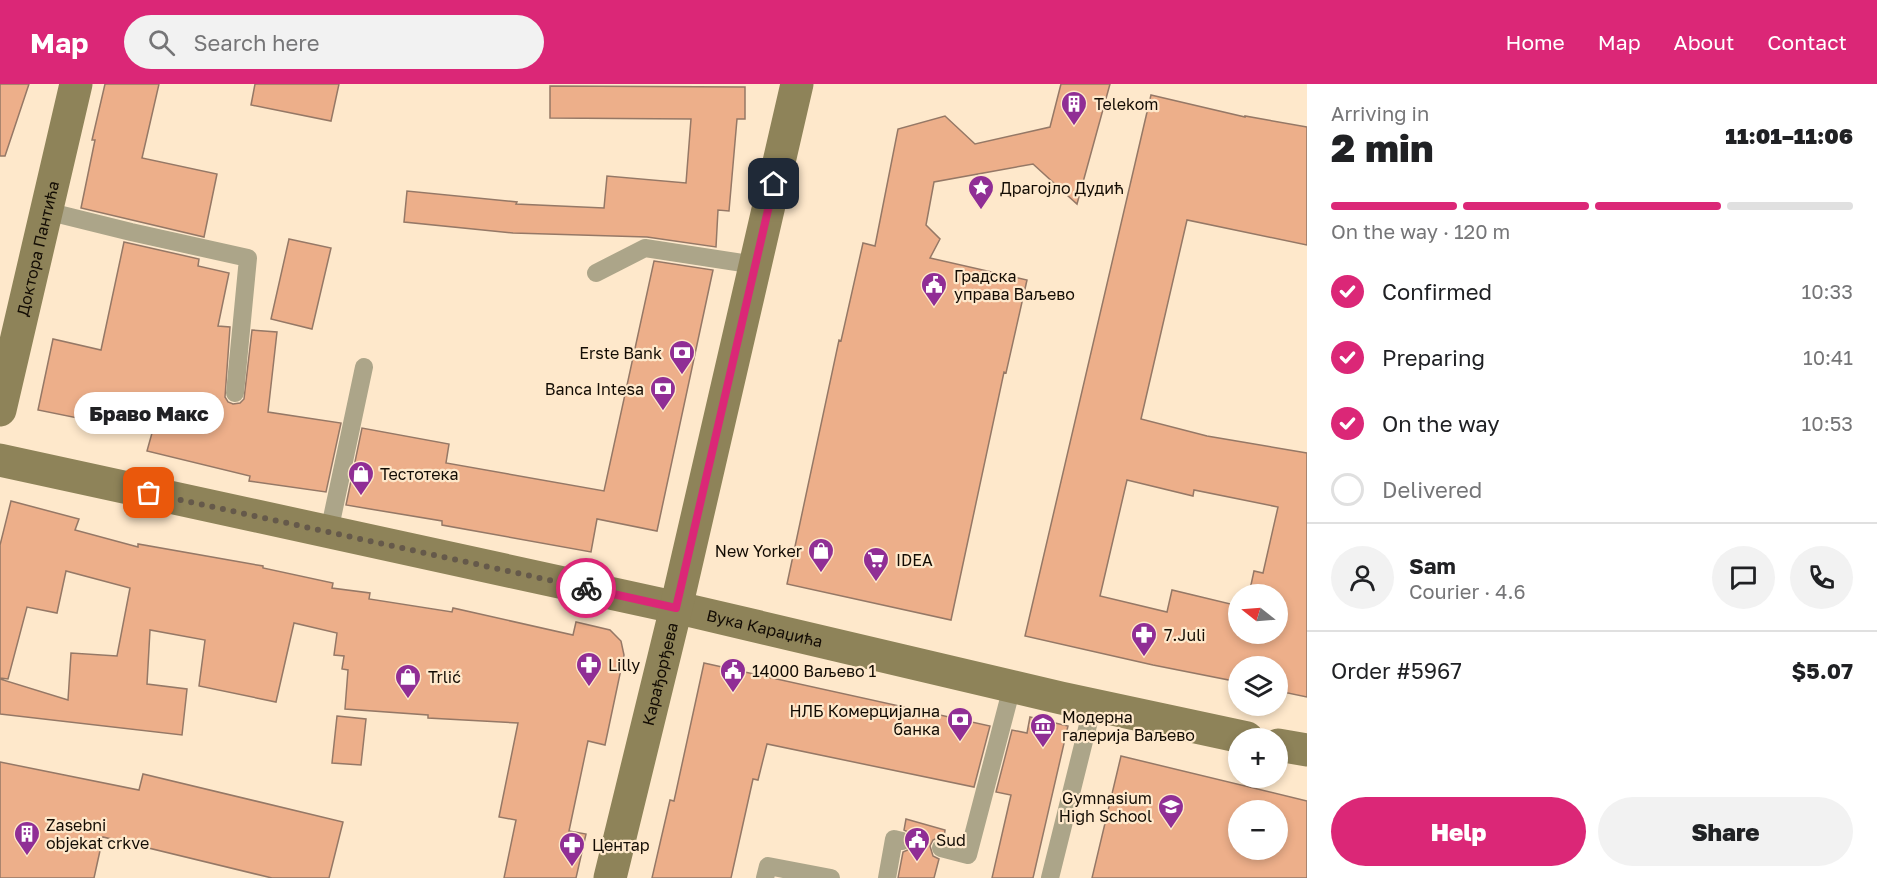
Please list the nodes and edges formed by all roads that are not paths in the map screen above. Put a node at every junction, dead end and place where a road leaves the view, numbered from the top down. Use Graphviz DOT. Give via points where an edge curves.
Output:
graph roads {
  1 [pos="76,84"];
  2 [pos="797,84"];
  3 [pos="46,211"];
  4 [pos="756,265"];
  5 [pos="596,273"];
  6 [pos="364,367"];
  7 [pos="235,393"];
  8 [pos="0,410"];
  9 [pos="0,460"];
  10 [pos="329,532"];
  11 [pos="676,608"];
  12 [pos="1012,687"];
  13 [pos="1093,705"];
  14 [pos="1228,734"];
  15 [pos="1288,747"];
  16 [pos="1307,750"];
  17 [pos="902,841"];
  18 [pos="941,848"];
  19 [pos="610,878"];
  20 [pos="765,878"];
  21 [pos="831,878"];
  22 [pos="887,878"];
  23 [pos="1050,878"];
  1 -- 3 [label="street, Доктора Пантића"];
  2 -- 4 [label="street, Карађорђева"];
  3 -- 7 [label="lane" via="248,258"];
  3 -- 8 [label="street, Доктора Пантића"];
  4 -- 5 [label="lane" via="645,248"];
  4 -- 11 [label="street, Карађорђева"];
  6 -- 10 [label="lane"];
  9 -- 10 [label="street, Вука Караџића"];
  10 -- 11 [label="street, Вука Караџића"];
  11 -- 12 [label="street, Вука Караџића"];
  11 -- 19 [label="street, Карађорђева"];
  12 -- 13 [label="street, Вука Караџића"];
  12 -- 18 [label="lane" via="968,855"];
  13 -- 14 [label="street, Вука Караџића"];
  13 -- 23 [label="lane"];
  15 -- 16 [label="street"];
  17 -- 22 [label="lane" via="894,839"];
  20 -- 21 [label="lane" via="768,866"];
}
